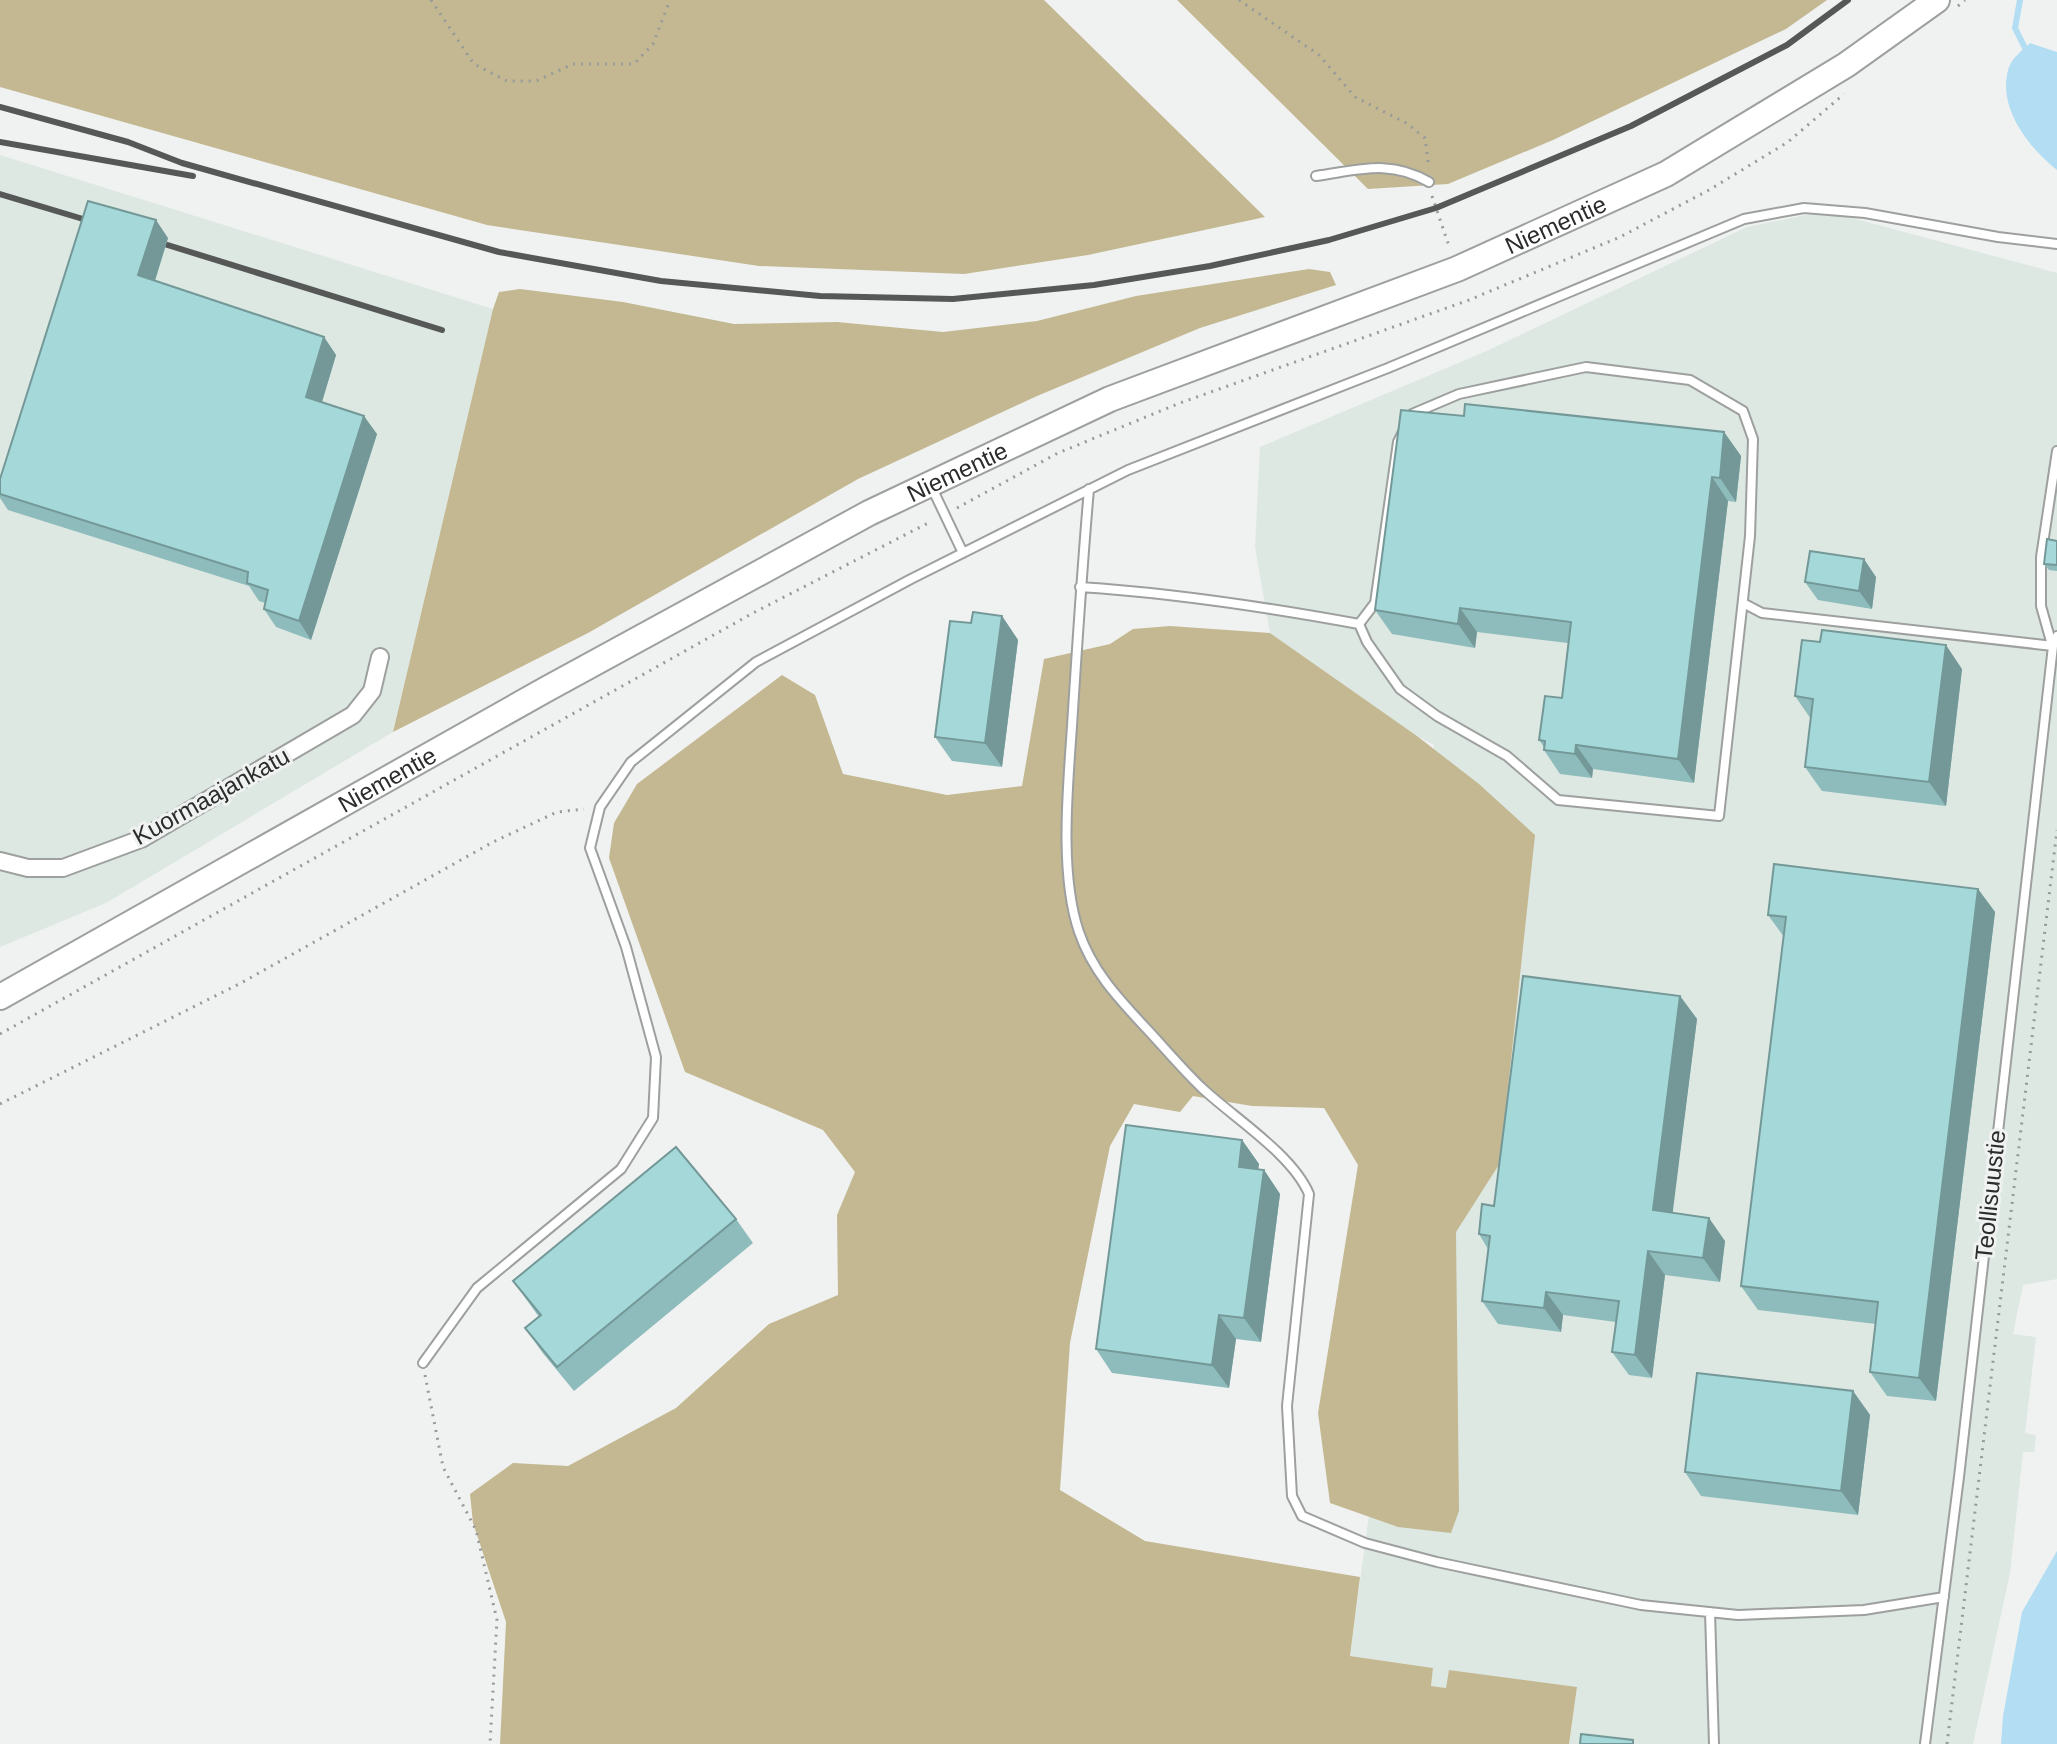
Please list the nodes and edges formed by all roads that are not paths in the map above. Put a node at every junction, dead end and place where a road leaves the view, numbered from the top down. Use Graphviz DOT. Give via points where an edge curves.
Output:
graph roads {
  1 [pos="1937,0"];
  2 [pos="1316,176"];
  3 [pos="1429,182"];
  4 [pos="2057,244"];
  5 [pos="2057,451"];
  6 [pos="930,483"];
  7 [pos="1089,489"];
  8 [pos="963,553"];
  9 [pos="1080,587"];
  10 [pos="1743,603"];
  11 [pos="1359,624"];
  12 [pos="2057,636"];
  13 [pos="2053,646"];
  14 [pos="380,657"];
  15 [pos="0,861"];
  16 [pos="0,997"];
  17 [pos="423,1363"];
  18 [pos="1944,1597"];
  19 [pos="1710,1612"];
  20 [pos="1714,1744"];
  21 [pos="1925,1744"];
  1 -- 6 [label="main road, Niementie" via="1846,65 1666,174 1457,269 1110,399"];
  2 -- 3 [label="lane" via="1387,167 1409,170"];
  4 -- 7 [label="lane" via="1804,208 1744,219"];
  5 -- 13 [label="lane, Teollisuustie" via="2041,557 2041,606"];
  6 -- 8 [label="lane"];
  6 -- 16 [label="main road, Niementie" via="545,690"];
  7 -- 8 [label="lane"];
  7 -- 9 [label="lane"];
  8 -- 17 [label="lane" via="756,662 631,762 600,807 590,848 626,947 656,1057 653,1118 621,1169 477,1288"];
  9 -- 11 [label="lane" via="1257,605"];
  9 -- 19 [label="lane" via="1067,828 1079,931 1111,990 1201,1087 1269,1144 1309,1194 1287,1406 1292,1496 1302,1516 1365,1543 1437,1562 1641,1605"];
  10 -- 11 [label="lane" via="1719,816 1558,800 1507,756 1400,689"];
  10 -- 11 [label="lane" via="1753,439 1743,411 1690,380 1586,367 1459,394 1412,414 1398,442 1375,603"];
  10 -- 13 [label="lane" via="1762,613"];
  12 -- 13 [label="lane, Teollisuustie"];
  13 -- 18 [label="lane, Teollisuustie"];
  14 -- 15 [label="street, Kuormaajankatu" via="372,691 353,715 141,839 63,868"];
  18 -- 19 [label="lane" via="1864,1610"];
  18 -- 21 [label="lane, Teollisuustie"];
  19 -- 20 [label="lane"];
}
